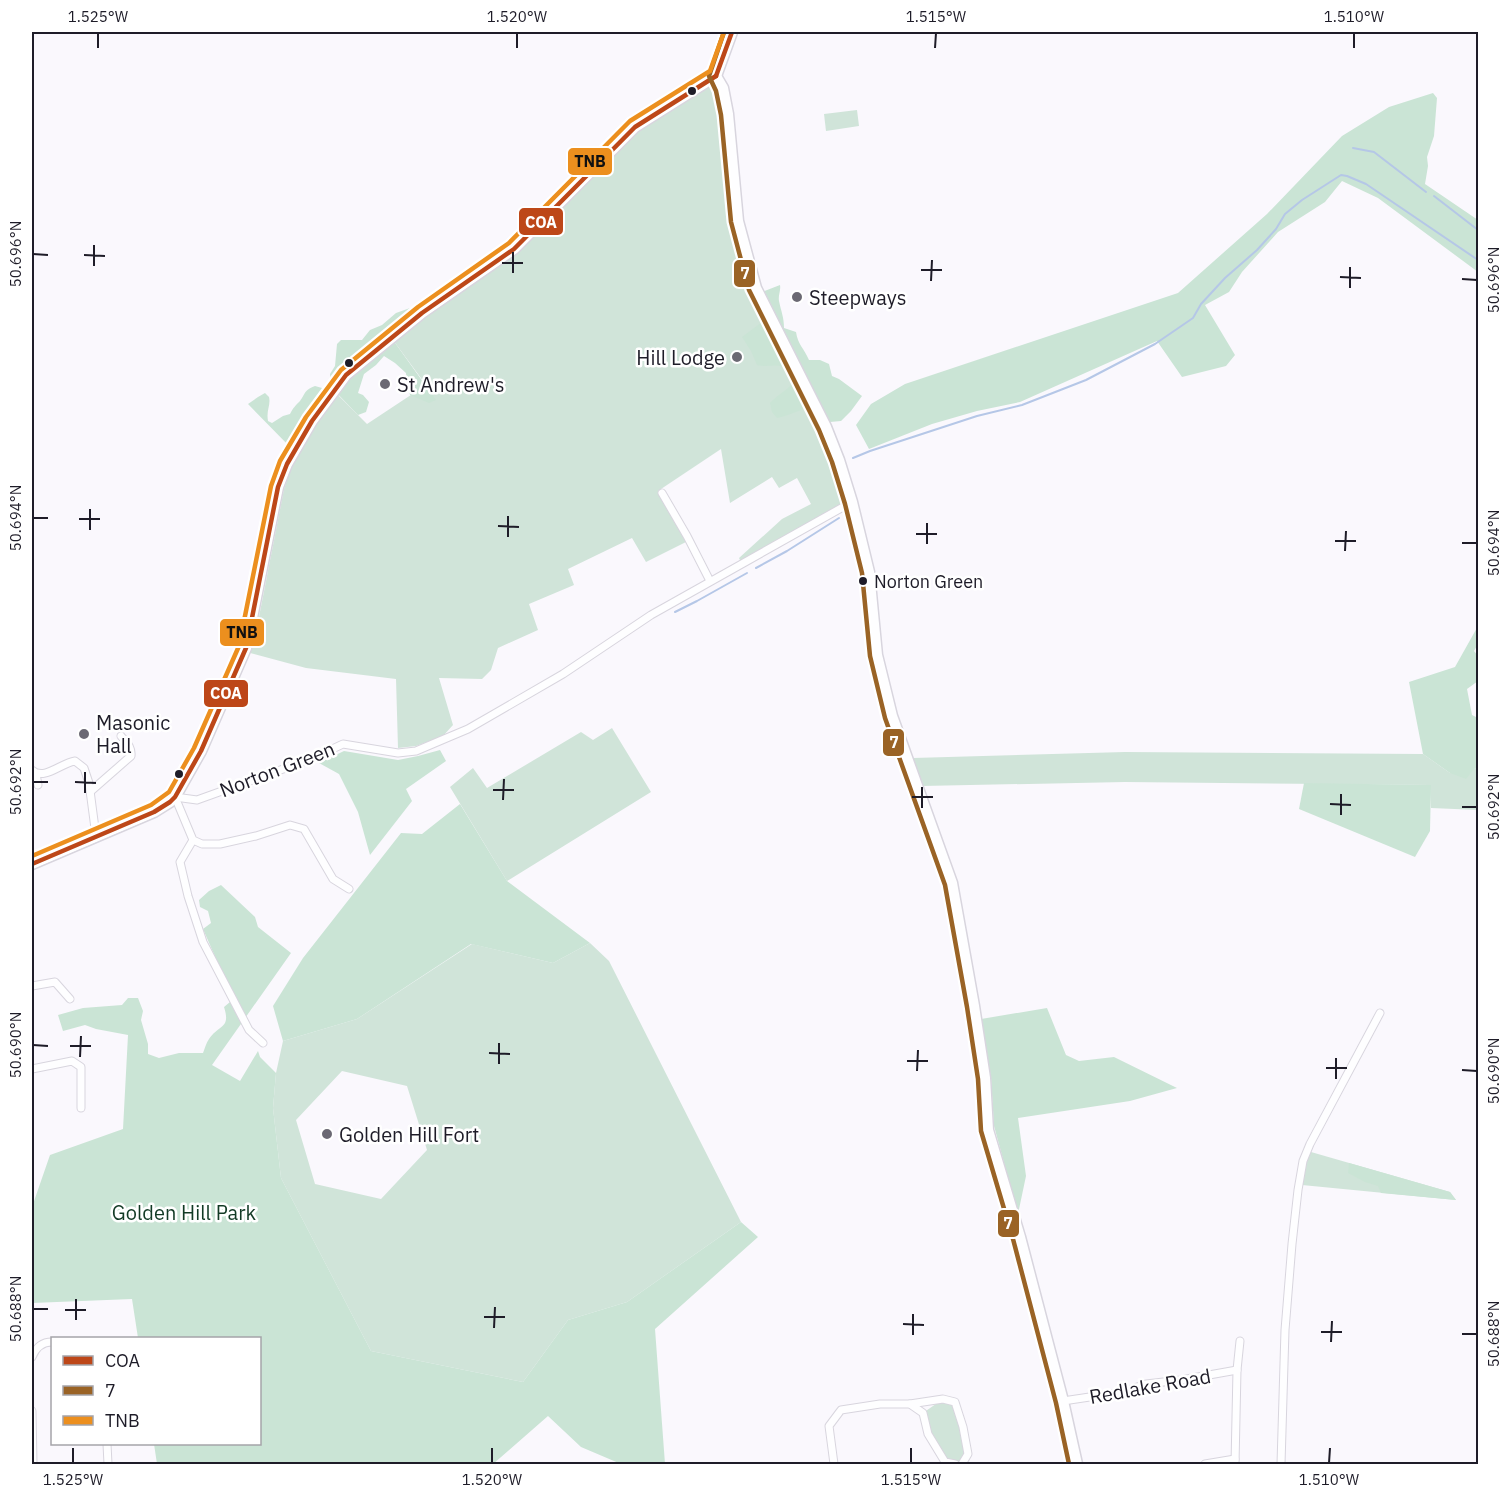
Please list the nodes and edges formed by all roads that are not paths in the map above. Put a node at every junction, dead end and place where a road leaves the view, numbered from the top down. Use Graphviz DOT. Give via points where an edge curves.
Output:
graph roads {
  1 [pos="732,32"];
  2 [pos="716,76"];
  3 [pos="662,493"];
  4 [pos="852,502"];
  5 [pos="710,581"];
  6 [pos="121,736"];
  7 [pos="34,772"];
  8 [pos="38,785"];
  9 [pos="91,791"];
  10 [pos="175,796"];
  11 [pos="96,836"];
  12 [pos="193,840"];
  13 [pos="32,864"];
  14 [pos="349,889"];
  15 [pos="58,974"];
  16 [pos="55,982"];
  17 [pos="32,986"];
  18 [pos="70,999"];
  19 [pos="1380,1013"];
  20 [pos="263,1043"];
  21 [pos="32,1069"];
  22 [pos="81,1108"];
  23 [pos="1240,1341"];
  24 [pos="49,1342"];
  25 [pos="32,1357"];
  26 [pos="1237,1370"];
  27 [pos="1063,1401"];
  28 [pos="909,1404"];
  29 [pos="32,1411"];
  30 [pos="107,1445"];
  31 [pos="1235,1462"];
  32 [pos="33,1464"];
  33 [pos="108,1464"];
  34 [pos="834,1464"];
  35 [pos="955,1464"];
  36 [pos="962,1464"];
  37 [pos="1077,1464"];
  38 [pos="1205,1464"];
  39 [pos="1281,1464"];
  1 -- 2 [label="street"];
  2 -- 4 [label="street" via="723,88 728,114 738,221 756,288 826,427"];
  2 -- 10 [label="street" via="635,127 514,249 422,313 346,375 312,421 284,471 246,648 201,751"];
  3 -- 5 [label="street"];
  4 -- 5 [label="street, Norton Green"];
  4 -- 27 [label="street" via="869,572 877,655 892,716 952,883 983,1068 988,1130"];
  5 -- 10 [label="street, Norton Green" via="468,729 416,751 398,753 342,744 197,800"];
  6 -- 9 [label="street" via="130,746 131,756"];
  7 -- 8 [label="street"];
  7 -- 9 [label="street" via="43,775 75,761 84,768"];
  9 -- 11 [label="street"];
  10 -- 11 [label="street" via="154,812"];
  10 -- 12 [label="street"];
  11 -- 13 [label="street"];
  12 -- 14 [label="street" via="220,844 290,825 304,829 333,879"];
  12 -- 20 [label="street" via="180,862 203,942 249,1030"];
  15 -- 16 [label="street"];
  16 -- 17 [label="street"];
  16 -- 18 [label="street"];
  19 -- 39 [label="street" via="1303,1161 1285,1330"];
  21 -- 22 [label="street" via="72,1061 81,1067"];
  23 -- 26 [label="street"];
  24 -- 25 [label="street" via="35,1349"];
  26 -- 27 [label="street, Redlake Road"];
  26 -- 31 [label="street"];
  27 -- 37 [label="street"];
  28 -- 34 [label="street" via="841,1410 829,1426"];
  28 -- 35 [label="street" via="923,1413 928,1434 945,1462"];
  28 -- 36 [label="street" via="943,1399 955,1402 968,1454"];
  29 -- 32 [label="street"];
  30 -- 33 [label="street"];
  31 -- 38 [label="street"];
}
